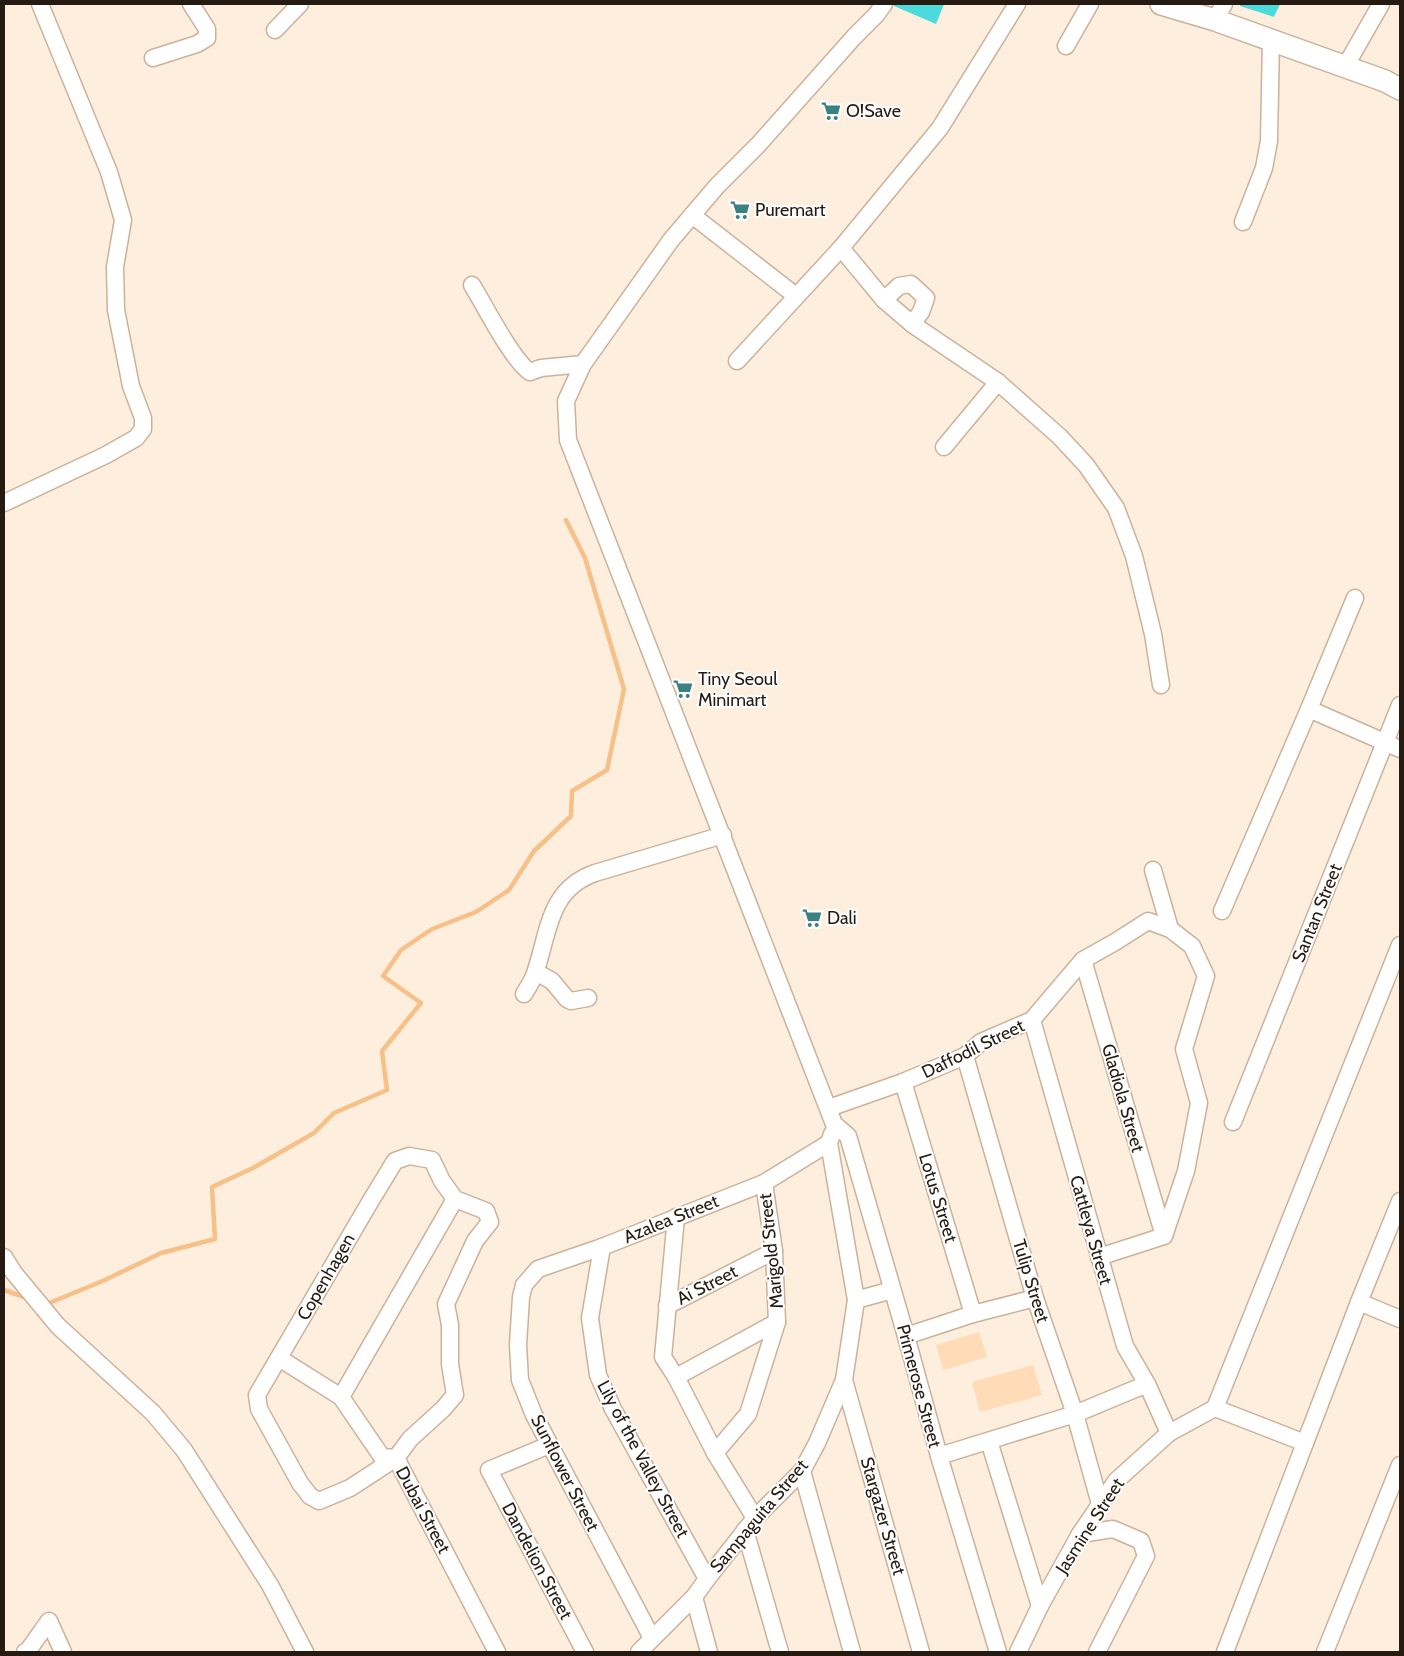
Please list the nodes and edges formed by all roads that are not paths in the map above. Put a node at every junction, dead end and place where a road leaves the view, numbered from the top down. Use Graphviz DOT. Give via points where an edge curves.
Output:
graph roads {
  1 [pos="40,4"];
  2 [pos="191,4"];
  3 [pos="300,4"];
  4 [pos="884,4"];
  5 [pos="1017,4"];
  6 [pos="1090,4"];
  7 [pos="1161,4"];
  8 [pos="1380,4"];
  9 [pos="1220,12"];
  10 [pos="275,30"];
  11 [pos="1271,40"];
  12 [pos="1066,46"];
  13 [pos="153,58"];
  14 [pos="1345,67"];
  15 [pos="1400,88"];
  16 [pos="692,216"];
  17 [pos="1243,222"];
  18 [pos="841,248"];
  19 [pos="472,285"];
  20 [pos="796,296"];
  21 [pos="884,300"];
  22 [pos="912,324"];
  23 [pos="737,361"];
  24 [pos="583,364"];
  25 [pos="998,382"];
  26 [pos="944,447"];
  27 [pos="4,503"];
  28 [pos="1354,598"];
  29 [pos="1161,685"];
  30 [pos="1400,705"];
  31 [pos="1309,709"];
  32 [pos="1393,745"];
  33 [pos="723,835"];
  34 [pos="1153,870"];
  35 [pos="1222,911"];
  36 [pos="1170,929"];
  37 [pos="1400,945"];
  38 [pos="1083,960"];
  39 [pos="536,972"];
  40 [pos="524,994"];
  41 [pos="588,998"];
  42 [pos="1032,1020"];
  43 [pos="965,1056"];
  44 [pos="903,1082"];
  45 [pos="829,1108"];
  46 [pos="1233,1122"];
  47 [pos="834,1124"];
  48 [pos="829,1143"];
  49 [pos="764,1183"];
  50 [pos="455,1199"];
  51 [pos="1400,1201"];
  52 [pos="676,1217"];
  53 [pos="1164,1236"];
  54 [pos="602,1247"];
  55 [pos="774,1251"];
  56 [pos="1099,1257"];
  57 [pos="4,1258"];
  58 [pos="892,1290"];
  59 [pos="521,1297"];
  60 [pos="1035,1298"];
  61 [pos="856,1300"];
  62 [pos="1360,1302"];
  63 [pos="667,1306"];
  64 [pos="973,1314"];
  65 [pos="1400,1319"];
  66 [pos="778,1322"];
  67 [pos="906,1336"];
  68 [pos="279,1358"];
  69 [pos="676,1377"];
  70 [pos="844,1380"];
  71 [pos="1147,1384"];
  72 [pos="341,1397"];
  73 [pos="1215,1408"];
  74 [pos="1075,1414"];
  75 [pos="1169,1433"];
  76 [pos="989,1441"];
  77 [pos="1305,1443"];
  78 [pos="549,1444"];
  79 [pos="715,1453"];
  80 [pos="939,1456"];
  81 [pos="396,1458"];
  82 [pos="1400,1465"];
  83 [pos="802,1471"];
  84 [pos="1100,1504"];
  85 [pos="750,1524"];
  86 [pos="1080,1534"];
  87 [pos="706,1579"];
  88 [pos="694,1597"];
  89 [pos="1040,1606"];
  90 [pos="652,1638"];
  91 [pos="60,1647"];
  92 [pos="25,1652"];
  93 [pos="304,1652"];
  94 [pos="497,1652"];
  95 [pos="585,1652"];
  96 [pos="638,1652"];
  97 [pos="709,1652"];
  98 [pos="780,1652"];
  99 [pos="852,1652"];
  100 [pos="921,1652"];
  101 [pos="998,1652"];
  102 [pos="1018,1652"];
  103 [pos="1097,1652"];
  104 [pos="1225,1652"];
  105 [pos="1325,1652"];
  1 -- 27 [label="street" via="109,172 123,220 115,267 116,310 143,429 136,438 106,455"];
  2 -- 13 [label="street" via="207,29 207,38"];
  3 -- 10 [label="street"];
  4 -- 16 [label="street"];
  5 -- 18 [label="street" via="940,128"];
  6 -- 12 [label="street"];
  7 -- 9 [label="main road"];
  8 -- 14 [label="street"];
  9 -- 11 [label="main road"];
  11 -- 14 [label="main road"];
  11 -- 17 [label="street" via="1269,141 1264,168"];
  14 -- 15 [label="main road"];
  16 -- 20 [label="street"];
  16 -- 24 [label="street" via="671,240"];
  18 -- 20 [label="street"];
  18 -- 21 [label="street"];
  19 -- 24 [label="street" via="524,368 530,372"];
  20 -- 23 [label="street"];
  21 -- 22 [label="street"];
  21 -- 22 [label="street" via="899,286 911,284 926,298"];
  22 -- 25 [label="street"];
  24 -- 33 [label="street" via="566,401 568,440"];
  25 -- 26 [label="street"];
  25 -- 29 [label="street" via="1060,437 1086,465 1116,508 1134,556 1153,634"];
  28 -- 31 [label="street"];
  30 -- 32 [label="street, Santan Street"];
  31 -- 32 [label="street"];
  31 -- 35 [label="street"];
  32 -- 46 [label="street, Santan Street"];
  33 -- 39 [label="street" via="595,873 570,886 558,903"];
  33 -- 45 [label="street"];
  34 -- 36 [label="street"];
  36 -- 38 [label="street, Daffodil Street" via="1148,921"];
  36 -- 53 [label="street, Daffodil Street" via="1192,946 1206,976 1184,1049 1198,1103 1186,1171"];
  37 -- 73 [label="street"];
  38 -- 42 [label="street, Daffodil Street"];
  38 -- 53 [label="street, Gladiola Street"];
  39 -- 40 [label="street"];
  39 -- 41 [label="street" via="552,981 567,1000"];
  42 -- 43 [label="street, Daffodil Street" via="981,1042"];
  42 -- 56 [label="street, Cattleya Street"];
  43 -- 44 [label="street, Daffodil Street"];
  43 -- 60 [label="street, Tulip Street"];
  44 -- 45 [label="street, Daffodil Street"];
  44 -- 64 [label="street, Lotus Street"];
  45 -- 47 [label="street"];
  47 -- 48 [label="street, Sampaguita Street"];
  47 -- 58 [label="street, Primerose Street" via="848,1136"];
  48 -- 49 [label="street, Azalea Street"];
  48 -- 61 [label="street, Sampaguita Street"];
  49 -- 52 [label="street, Azalea Street"];
  49 -- 55 [label="street, Marigold Street"];
  50 -- 68 [label="street, Copenhagen" via="432,1160 409,1156 395,1161"];
  50 -- 72 [label="street"];
  50 -- 81 [label="street" via="486,1211 490,1222 475,1241 446,1304 455,1395 410,1438"];
  51 -- 62 [label="street"];
  52 -- 54 [label="street, Azalea Street"];
  52 -- 63 [label="street"];
  53 -- 56 [label="street"];
  54 -- 59 [label="street, Azalea Street" via="538,1269 524,1285"];
  54 -- 87 [label="street, Lily of the Valley Street" via="590,1318 598,1375 613,1409"];
  55 -- 63 [label="street, Ai Street"];
  55 -- 66 [label="street, Marigold Street"];
  56 -- 71 [label="street, Cattleya Street" via="1125,1346"];
  57 -- 93 [label="street" via="58,1326 153,1412 184,1450 270,1584"];
  58 -- 61 [label="street"];
  58 -- 67 [label="street, Primerose Street"];
  59 -- 78 [label="street, Sunflower Street" via="520,1380"];
  60 -- 64 [label="street"];
  60 -- 74 [label="street, Tulip Street"];
  61 -- 70 [label="street, Sampaguita Street"];
  62 -- 65 [label="street"];
  62 -- 77 [label="street"];
  63 -- 69 [label="street" via="663,1357"];
  64 -- 67 [label="street"];
  66 -- 69 [label="street"];
  66 -- 79 [label="street, Marigold Street" via="748,1414"];
  67 -- 80 [label="street, Primerose Street"];
  68 -- 72 [label="street, Dubai Street"];
  68 -- 81 [label="street, Copenhagen" via="257,1395 258,1409 310,1496 319,1501 350,1488"];
  69 -- 79 [label="street"];
  70 -- 83 [label="street, Sampaguita Street"];
  70 -- 100 [label="street, Stargazer Street"];
  71 -- 74 [label="street"];
  71 -- 75 [label="street, Cattleya Street"];
  72 -- 81 [label="street, Dubai Street" via="382,1457"];
  73 -- 75 [label="street, Jasmine Street"];
  73 -- 77 [label="street"];
  74 -- 76 [label="street"];
  74 -- 84 [label="street, Tulip Street"];
  75 -- 84 [label="street, Jasmine Street" via="1116,1481"];
  76 -- 80 [label="street"];
  76 -- 89 [label="street"];
  77 -- 104 [label="street"];
  78 -- 90 [label="street, Sunflower Street"];
  78 -- 95 [label="street, Dandelion Street" via="489,1470"];
  79 -- 85 [label="street"];
  80 -- 101 [label="street, Primerose Street"];
  81 -- 94 [label="street, Dubai Street"];
  82 -- 105 [label="street"];
  83 -- 85 [label="street, Sampaguita Street"];
  83 -- 99 [label="street"];
  84 -- 86 [label="street, Jasmine Street"];
  85 -- 87 [label="street, Sampaguita Street"];
  85 -- 98 [label="street"];
  86 -- 89 [label="street, Jasmine Street"];
  86 -- 103 [label="street" via="1113,1529 1140,1541 1146,1556"];
  87 -- 88 [label="street, Sampaguita Street"];
  88 -- 90 [label="street, Sampaguita Street"];
  88 -- 97 [label="street"];
  89 -- 102 [label="street, Jasmine Street"];
  90 -- 96 [label="street, Sampaguita Street"];
  91 -- 92 [label="street" via="49,1621"];
}
